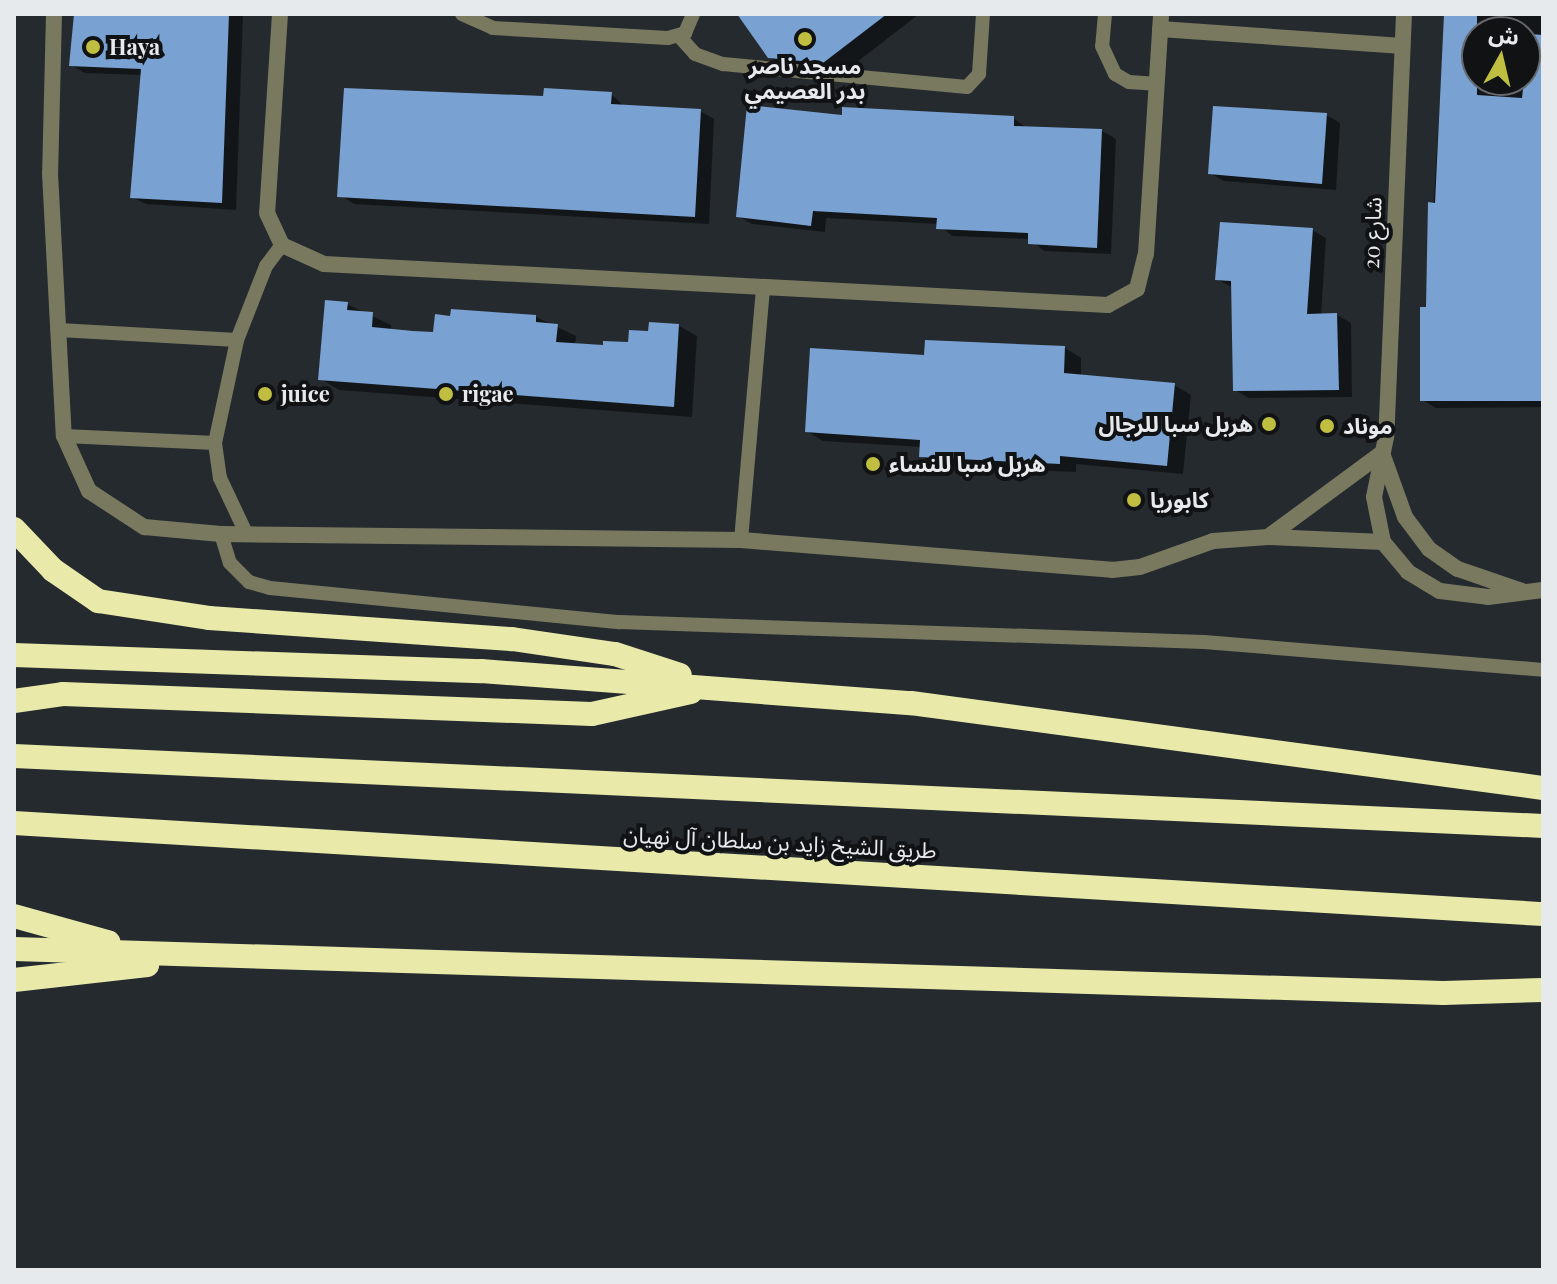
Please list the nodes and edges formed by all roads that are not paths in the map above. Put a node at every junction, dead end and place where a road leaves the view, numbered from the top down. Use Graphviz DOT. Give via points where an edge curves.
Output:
graph roads {
  1 [pos="54,14"];
  2 [pos="280,14"];
  3 [pos="462,14"];
  4 [pos="693,14"];
  5 [pos="983,14"];
  6 [pos="1105,14"];
  7 [pos="1404,14"];
  8 [pos="1161,22"];
  9 [pos="679,36"];
  10 [pos="1402,46"];
  11 [pos="1155,84"];
  12 [pos="282,245"];
  13 [pos="763,289"];
  14 [pos="59,330"];
  15 [pos="237,340"];
  16 [pos="64,436"];
  17 [pos="215,443"];
  18 [pos="1382,453"];
  19 [pos="14,529"];
  20 [pos="246,533"];
  21 [pos="221,534"];
  22 [pos="1268,537"];
  23 [pos="741,540"];
  24 [pos="1383,542"];
  25 [pos="1543,590"];
  26 [pos="1523,591"];
  27 [pos="14,655"];
  28 [pos="1543,670"];
  29 [pos="712,686"];
  30 [pos="14,701"];
  31 [pos="14,756"];
  32 [pos="1543,788"];
  33 [pos="14,823"];
  34 [pos="1543,826"];
  35 [pos="1543,914"];
  36 [pos="14,916"];
  37 [pos="14,949"];
  38 [pos="156,954"];
  39 [pos="217,958"];
  40 [pos="14,980"];
  41 [pos="1543,990"];
  1 -- 14 [label="street" via="50,173"];
  2 -- 12 [label="street" via="267,213"];
  3 -- 9 [label="lane" via="493,28"];
  4 -- 9 [label="lane"];
  5 -- 9 [label="lane" via="979,74 967,87 723,64 695,54"];
  6 -- 11 [label="lane" via="1102,46 1115,74 1129,82"];
  7 -- 10 [label="street, شارع 20"];
  8 -- 10 [label="street"];
  8 -- 11 [label="street"];
  10 -- 18 [label="street, شارع 20"];
  11 -- 13 [label="street" via="1146,254 1137,289 1108,305"];
  12 -- 13 [label="street" via="324,264"];
  12 -- 15 [label="lane" via="266,266"];
  13 -- 23 [label="lane"];
  14 -- 15 [label="lane"];
  14 -- 16 [label="street"];
  15 -- 17 [label="lane"];
  16 -- 17 [label="lane"];
  16 -- 21 [label="street" via="89,491 144,527"];
  17 -- 20 [label="lane" via="220,478"];
  18 -- 22 [label="street"];
  18 -- 24 [label="street, شارع 20" via="1374,497"];
  18 -- 26 [label="street" via="1405,517 1429,549 1458,569"];
  19 -- 29 [label="highway" via="53,570 98,601 209,618 512,639 615,654"];
  20 -- 21 [label="street"];
  20 -- 23 [label="street"];
  21 -- 28 [label="lane" via="230,563 249,582 270,588 619,622 1204,642"];
  22 -- 23 [label="street" via="1213,541 1140,567 1112,570"];
  22 -- 24 [label="street"];
  24 -- 26 [label="street" via="1408,572 1440,591 1488,597"];
  25 -- 26 [label="street"];
  27 -- 29 [label="highway" via="481,671"];
  29 -- 30 [label="highway" via="592,714 63,694"];
  29 -- 32 [label="highway" via="1036,717"];
  31 -- 34 [label="highway"];
  33 -- 35 [label="highway, طريق الشيخ زايد بن سلطان آل نهيان"];
  36 -- 38 [label="highway"];
  37 -- 38 [label="highway"];
  38 -- 39 [label="highway"];
  39 -- 40 [label="highway"];
  39 -- 41 [label="highway" via="1443,993"];
}
